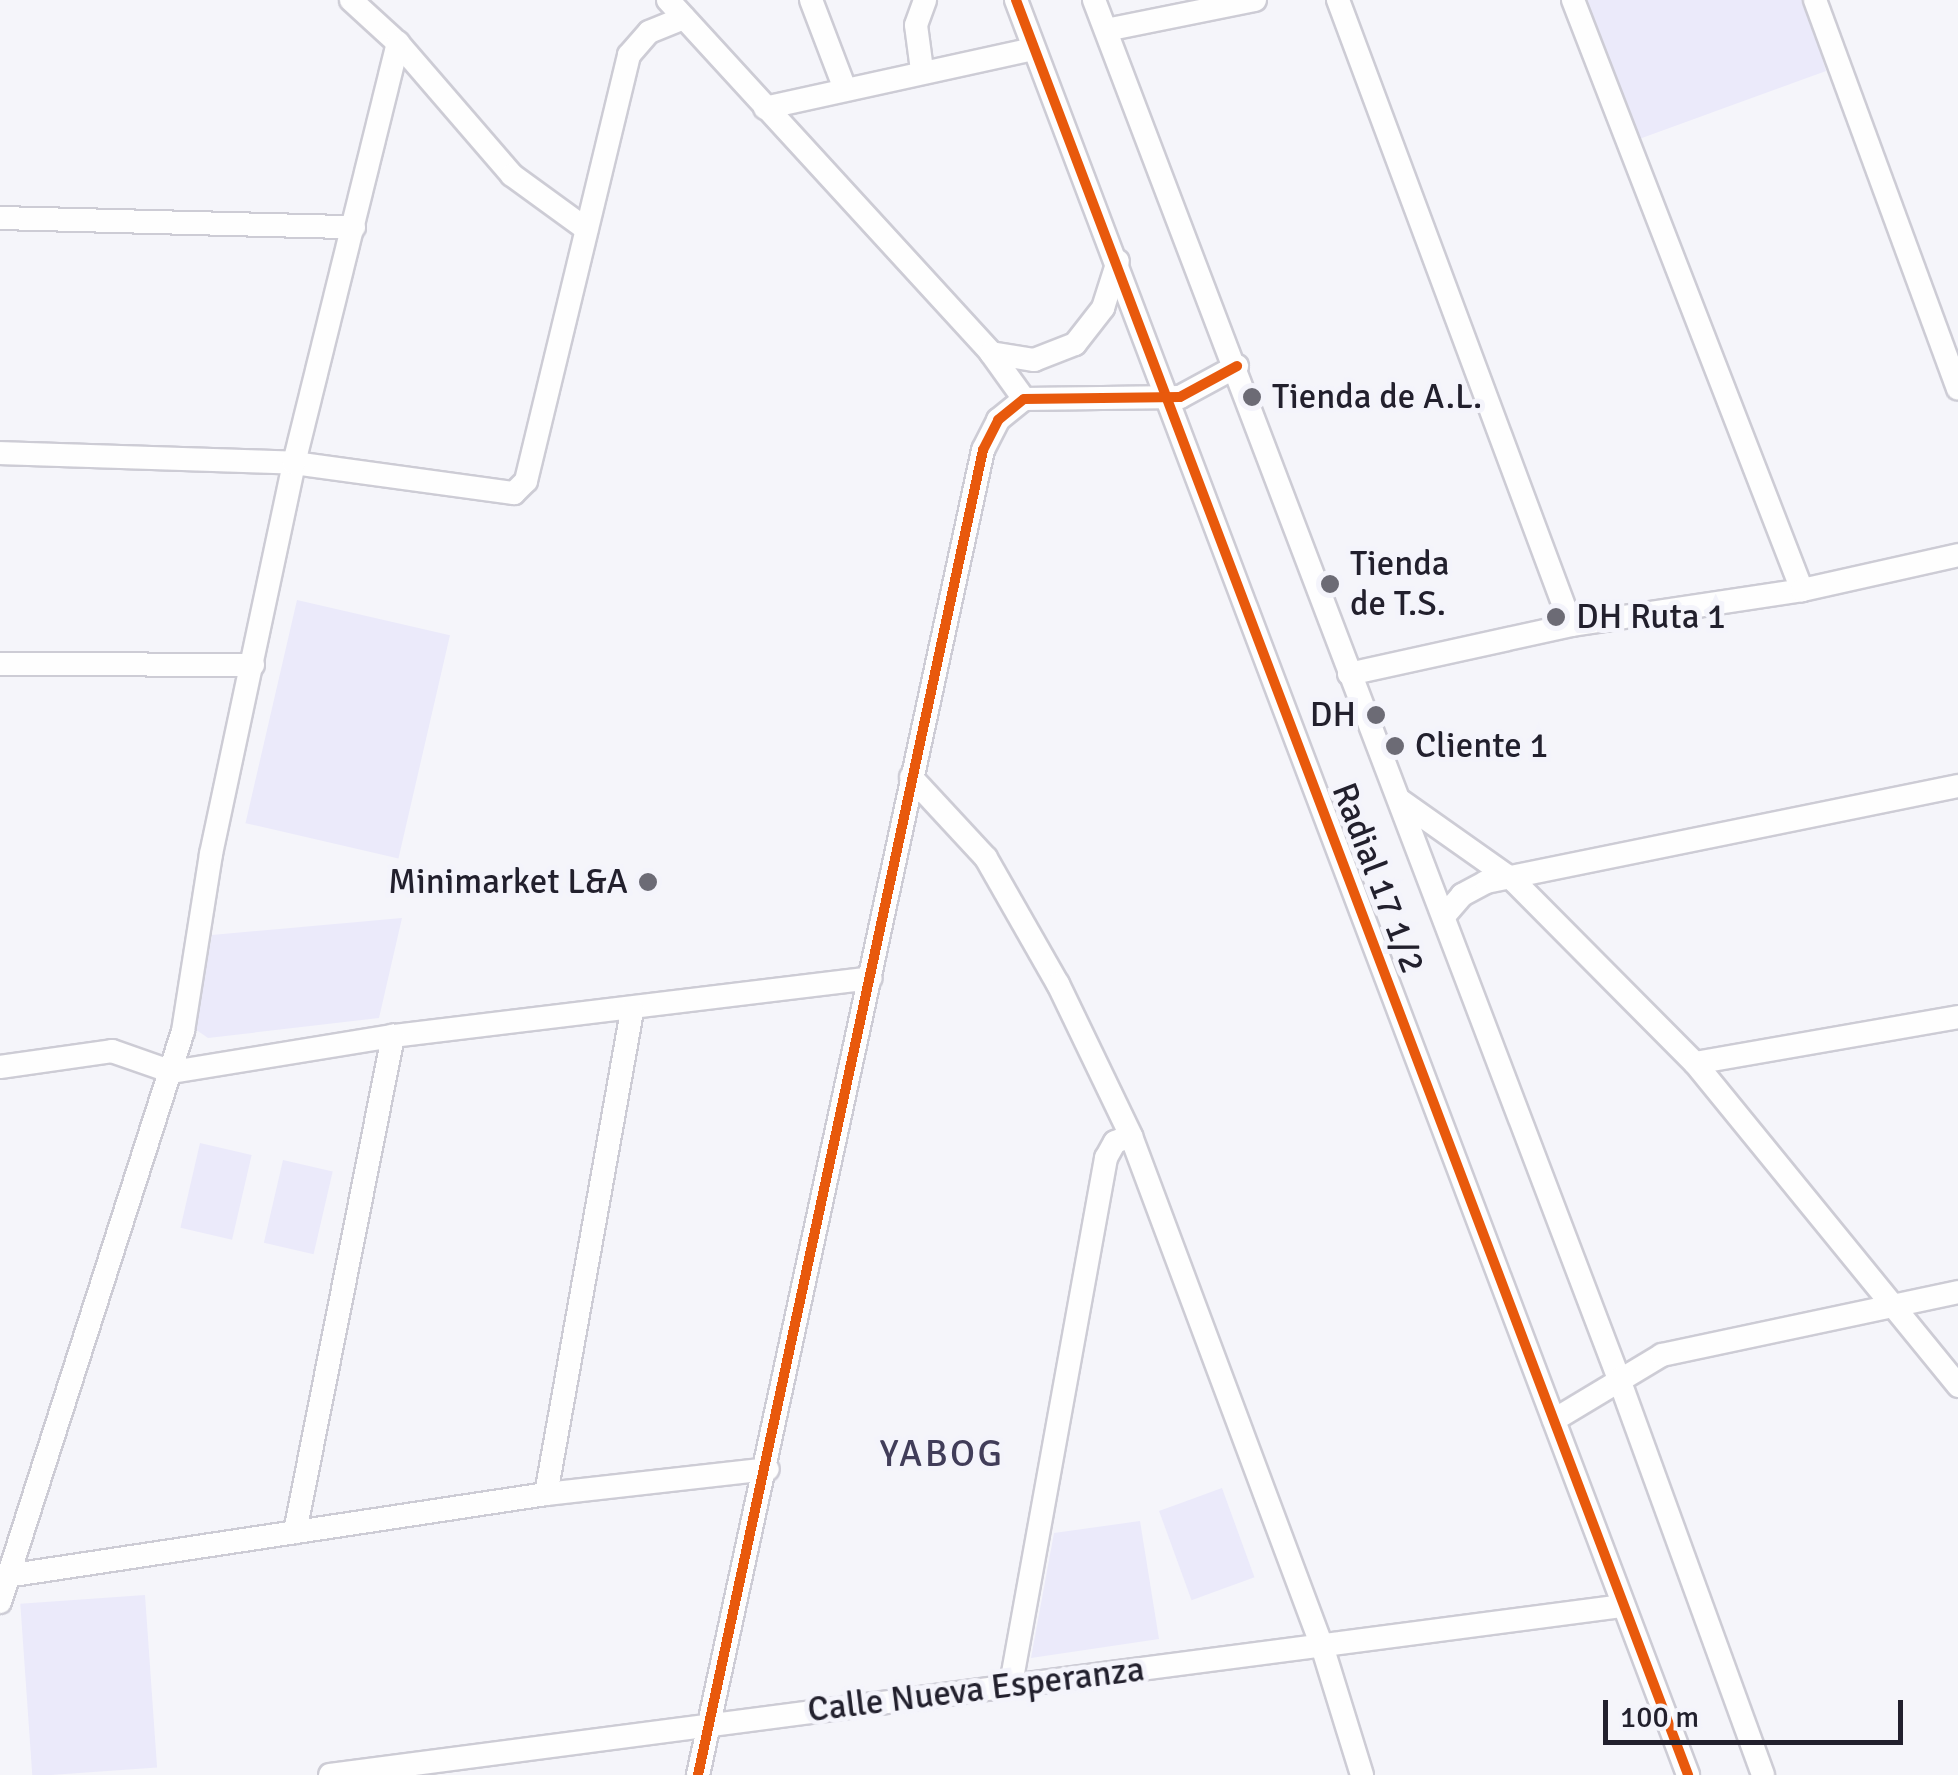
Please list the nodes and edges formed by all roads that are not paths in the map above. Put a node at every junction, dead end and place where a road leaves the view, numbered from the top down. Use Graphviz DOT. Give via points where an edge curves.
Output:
graph roads {
  1 [pos="351,0"];
  2 [pos="811,0"];
  3 [pos="925,0"];
  4 [pos="1016,0"];
  5 [pos="1094,0"];
  6 [pos="1255,0"];
  7 [pos="1338,0"];
  8 [pos="1573,0"];
  9 [pos="1815,0"];
  10 [pos="676,9"];
  11 [pos="1106,30"];
  12 [pos="398,43"];
  13 [pos="1034,49"];
  14 [pos="922,70"];
  15 [pos="846,88"];
  16 [pos="765,108"];
  17 [pos="0,218"];
  18 [pos="354,227"];
  19 [pos="586,229"];
  20 [pos="1118,261"];
  21 [pos="991,353"];
  22 [pos="1237,366"];
  23 [pos="1958,388"];
  24 [pos="1167,395"];
  25 [pos="1024,399"];
  26 [pos="0,452"];
  27 [pos="294,463"];
  28 [pos="1958,555"];
  29 [pos="1802,590"];
  30 [pos="1571,625"];
  31 [pos="0,664"];
  32 [pos="253,665"];
  33 [pos="1349,674"];
  34 [pos="911,777"];
  35 [pos="1958,786"];
  36 [pos="1400,800"];
  37 [pos="1513,880"];
  38 [pos="1444,916"];
  39 [pos="870,978"];
  40 [pos="632,1010"];
  41 [pos="1958,1016"];
  42 [pos="393,1036"];
  43 [pos="1696,1063"];
  44 [pos="0,1067"];
  45 [pos="172,1072"];
  46 [pos="1131,1136"];
  47 [pos="1958,1292"];
  48 [pos="1890,1308"];
  49 [pos="1619,1379"];
  50 [pos="1958,1386"];
  51 [pos="1554,1420"];
  52 [pos="768,1468"];
  53 [pos="546,1494"];
  54 [pos="294,1532"];
  55 [pos="3,1577"];
  56 [pos="0,1602"];
  57 [pos="1623,1606"];
  58 [pos="1323,1649"];
  59 [pos="1011,1684"];
  60 [pos="710,1724"];
  61 [pos="330,1775"];
  62 [pos="698,1775"];
  63 [pos="1362,1775"];
  64 [pos="1688,1775"];
  65 [pos="1763,1775"];
  1 -- 12 [label="street"];
  2 -- 15 [label="street"];
  3 -- 14 [label="street" via="916,25"];
  4 -- 13 [label="street, Radial 17 1/2"];
  5 -- 11 [label="street, Radial 17 1/2"];
  6 -- 11 [label="street"];
  7 -- 30 [label="street"];
  8 -- 29 [label="street"];
  9 -- 23 [label="street"];
  10 -- 16 [label="street"];
  10 -- 19 [label="street" via="628,55"];
  11 -- 22 [label="street, Radial 17 1/2"];
  12 -- 18 [label="street"];
  12 -- 19 [label="street" via="512,176"];
  13 -- 14 [label="street"];
  13 -- 20 [label="street, Radial 17 1/2"];
  14 -- 15 [label="street"];
  15 -- 16 [label="street"];
  16 -- 21 [label="street"];
  17 -- 18 [label="street"];
  18 -- 27 [label="street"];
  19 -- 27 [label="street" via="526,481 514,493"];
  20 -- 21 [label="street" via="1103,308 1075,344 1034,360"];
  20 -- 24 [label="street, Radial 17 1/2"];
  21 -- 25 [label="street"];
  22 -- 24 [label="street" via="1201,392"];
  22 -- 33 [label="street, Radial 17 1/2"];
  24 -- 25 [label="street"];
  24 -- 51 [label="street, Radial 17 1/2"];
  25 -- 34 [label="street" via="989,434 973,480"];
  26 -- 27 [label="street"];
  27 -- 32 [label="street"];
  28 -- 29 [label="street"];
  29 -- 30 [label="street"];
  30 -- 33 [label="street"];
  31 -- 32 [label="street"];
  32 -- 45 [label="street"];
  33 -- 36 [label="street, Radial 17 1/2"];
  34 -- 39 [label="street"];
  34 -- 46 [label="street" via="986,858 1058,984"];
  35 -- 37 [label="street"];
  36 -- 37 [label="street"];
  36 -- 38 [label="street, Radial 17 1/2"];
  37 -- 38 [label="street" via="1486,882"];
  37 -- 43 [label="street"];
  38 -- 49 [label="street, Radial 17 1/2"];
  39 -- 40 [label="street"];
  39 -- 52 [label="street"];
  40 -- 42 [label="street"];
  40 -- 53 [label="street"];
  41 -- 43 [label="street"];
  42 -- 45 [label="street"];
  42 -- 54 [label="street"];
  43 -- 48 [label="street"];
  44 -- 45 [label="street" via="96,1050"];
  45 -- 55 [label="street"];
  46 -- 58 [label="street"];
  46 -- 59 [label="street" via="1115,1142 1106,1158"];
  47 -- 48 [label="street"];
  48 -- 49 [label="street" via="1662,1355"];
  48 -- 50 [label="street"];
  49 -- 51 [label="street"];
  49 -- 65 [label="street, Radial 17 1/2"];
  51 -- 57 [label="street, Radial 17 1/2"];
  52 -- 53 [label="street"];
  52 -- 60 [label="street"];
  53 -- 54 [label="street"];
  54 -- 55 [label="street"];
  55 -- 56 [label="street"];
  57 -- 58 [label="street, Calle Nueva Esperanza"];
  57 -- 64 [label="street, Radial 17 1/2"];
  58 -- 59 [label="street, Calle Nueva Esperanza"];
  58 -- 63 [label="street"];
  59 -- 60 [label="street, Calle Nueva Esperanza"];
  60 -- 61 [label="street, Calle Nueva Esperanza"];
  60 -- 62 [label="street"];
}
